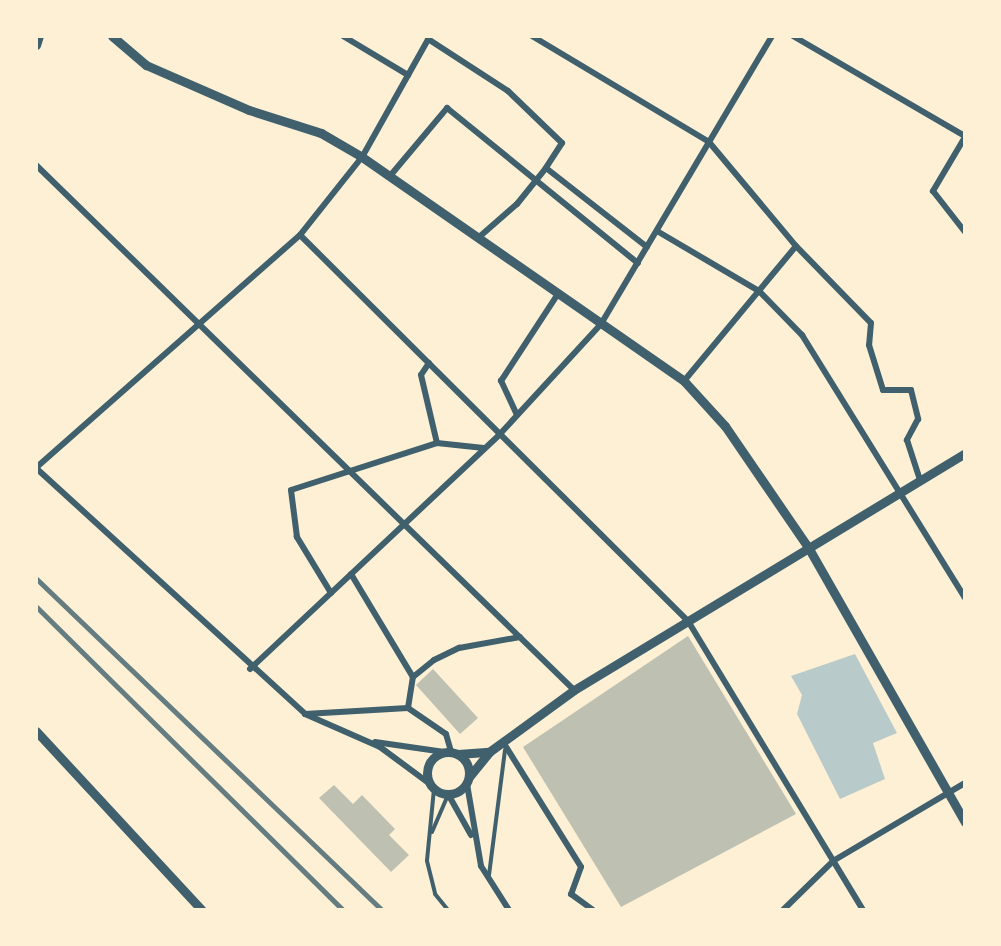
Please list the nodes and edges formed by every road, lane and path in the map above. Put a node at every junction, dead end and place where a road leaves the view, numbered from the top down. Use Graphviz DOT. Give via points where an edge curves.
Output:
graph roads {
  1 [pos="112,36"];
  2 [pos="343,36"];
  3 [pos="532,36"];
  4 [pos="772,36"];
  5 [pos="794,36"];
  6 [pos="37,37"];
  7 [pos="429,38"];
  8 [pos="36,45"];
  9 [pos="408,75"];
  10 [pos="965,137"];
  11 [pos="709,142"];
  12 [pos="363,157"];
  13 [pos="36,165"];
  14 [pos="546,168"];
  15 [pos="390,176"];
  16 [pos="539,181"];
  17 [pos="657,231"];
  18 [pos="965,232"];
  19 [pos="300,235"];
  20 [pos="478,238"];
  21 [pos="796,246"];
  22 [pos="647,247"];
  23 [pos="638,263"];
  24 [pos="759,291"];
  25 [pos="558,294"];
  26 [pos="198,324"];
  27 [pos="601,324"];
  28 [pos="429,363"];
  29 [pos="684,381"];
  30 [pos="517,415"];
  31 [pos="500,434"];
  32 [pos="437,443"];
  33 [pos="484,448"];
  34 [pos="964,456"];
  35 [pos="36,468"];
  36 [pos="350,471"];
  37 [pos="920,480"];
  38 [pos="901,491"];
  39 [pos="404,524"];
  40 [pos="808,547"];
  41 [pos="351,574"];
  42 [pos="331,593"];
  43 [pos="965,598"];
  44 [pos="688,621"];
  45 [pos="520,637"];
  46 [pos="250,669"];
  47 [pos="413,677"];
  48 [pos="574,690"];
  49 [pos="408,708"];
  50 [pos="305,714"];
  51 [pos="36,731"];
  52 [pos="363,740"];
  53 [pos="502,742"];
  54 [pos="451,752"];
  55 [pos="489,752"];
  56 [pos="468,781"];
  57 [pos="965,783"];
  58 [pos="432,787"];
  59 [pos="448,794"];
  60 [pos="948,794"];
  61 [pos="965,822"];
  62 [pos="429,838"];
  63 [pos="474,841"];
  64 [pos="833,861"];
  65 [pos="490,888"];
  66 [pos="201,910"];
  67 [pos="448,910"];
  68 [pos="509,910"];
  69 [pos="593,910"];
  70 [pos="783,910"];
  71 [pos="863,910"];
  1 -- 12 [label="street" via="146,65 249,110 321,133"];
  2 -- 9 [label="street"];
  3 -- 11 [label="street"];
  4 -- 11 [label="street"];
  5 -- 10 [label="street"];
  6 -- 8 [label="street"];
  7 -- 9 [label="street"];
  7 -- 14 [label="street" via="508,91 562,143"];
  9 -- 12 [label="street"];
  10 -- 18 [label="street" via="933,191"];
  11 -- 17 [label="street"];
  11 -- 21 [label="street"];
  12 -- 15 [label="street"];
  12 -- 19 [label="street"];
  13 -- 26 [label="street"];
  14 -- 16 [label="street"];
  14 -- 22 [label="street"];
  15 -- 16 [label="street" via="447,108"];
  15 -- 20 [label="street"];
  16 -- 20 [label="street"];
  16 -- 23 [label="street"];
  17 -- 22 [label="street"];
  17 -- 24 [label="street"];
  19 -- 26 [label="street"];
  19 -- 28 [label="street"];
  20 -- 25 [label="street"];
  21 -- 24 [label="street"];
  21 -- 37 [label="street" via="872,323 869,345 883,390 911,390 918,419 907,440"];
  22 -- 23 [label="street"];
  23 -- 27 [label="street"];
  24 -- 29 [label="street"];
  24 -- 38 [label="street" via="802,334"];
  25 -- 27 [label="street"];
  25 -- 30 [label="street" via="501,381"];
  26 -- 35 [label="street"];
  26 -- 36 [label="street"];
  27 -- 29 [label="street"];
  27 -- 30 [label="street"];
  28 -- 31 [label="street"];
  28 -- 32 [label="street" via="421,375"];
  29 -- 40 [label="street" via="725,426"];
  30 -- 31 [label="street"];
  31 -- 33 [label="street"];
  31 -- 44 [label="street"];
  32 -- 33 [label="street"];
  32 -- 36 [label="street"];
  33 -- 39 [label="street"];
  34 -- 37 [label="street"];
  35 -- 46 [label="street"];
  36 -- 39 [label="street"];
  36 -- 42 [label="street" via="291,490 297,537"];
  37 -- 38 [label="street"];
  38 -- 40 [label="street"];
  38 -- 43 [label="street"];
  39 -- 41 [label="street"];
  39 -- 45 [label="street"];
  40 -- 44 [label="street"];
  40 -- 60 [label="street"];
  41 -- 42 [label="street"];
  41 -- 47 [label="street"];
  42 -- 46 [label="street"];
  44 -- 48 [label="street"];
  44 -- 64 [label="street"];
  45 -- 47 [label="street" via="459,648"];
  45 -- 48 [label="street"];
  46 -- 50 [label="street"];
  47 -- 49 [label="street"];
  48 -- 53 [label="street"];
  49 -- 50 [label="street"];
  49 -- 54 [label="street" via="446,734"];
  50 -- 52 [label="street"];
  51 -- 66 [label="street"];
  52 -- 54 [label="street"];
  52 -- 58 [label="street" via="394,755"];
  53 -- 55 [label="street"];
  53 -- 65 [label="lane" via="507,755 489,852"];
  53 -- 69 [label="street" via="581,867 571,894"];
  54 -- 55 [label="street"];
  54 -- 56 [label="street" via="467,763"];
  54 -- 58 [label="street" via="429,764"];
  55 -- 56 [label="street"];
  56 -- 59 [label="street"];
  56 -- 63 [label="street"];
  57 -- 60 [label="street"];
  58 -- 59 [label="street"];
  58 -- 62 [label="lane"];
  59 -- 62 [label="lane"];
  59 -- 63 [label="street"];
  60 -- 61 [label="street"];
  60 -- 64 [label="street"];
  62 -- 67 [label="lane" via="430,879"];
  63 -- 65 [label="street"];
  64 -- 70 [label="street"];
  64 -- 71 [label="street"];
  65 -- 68 [label="street"];
}
